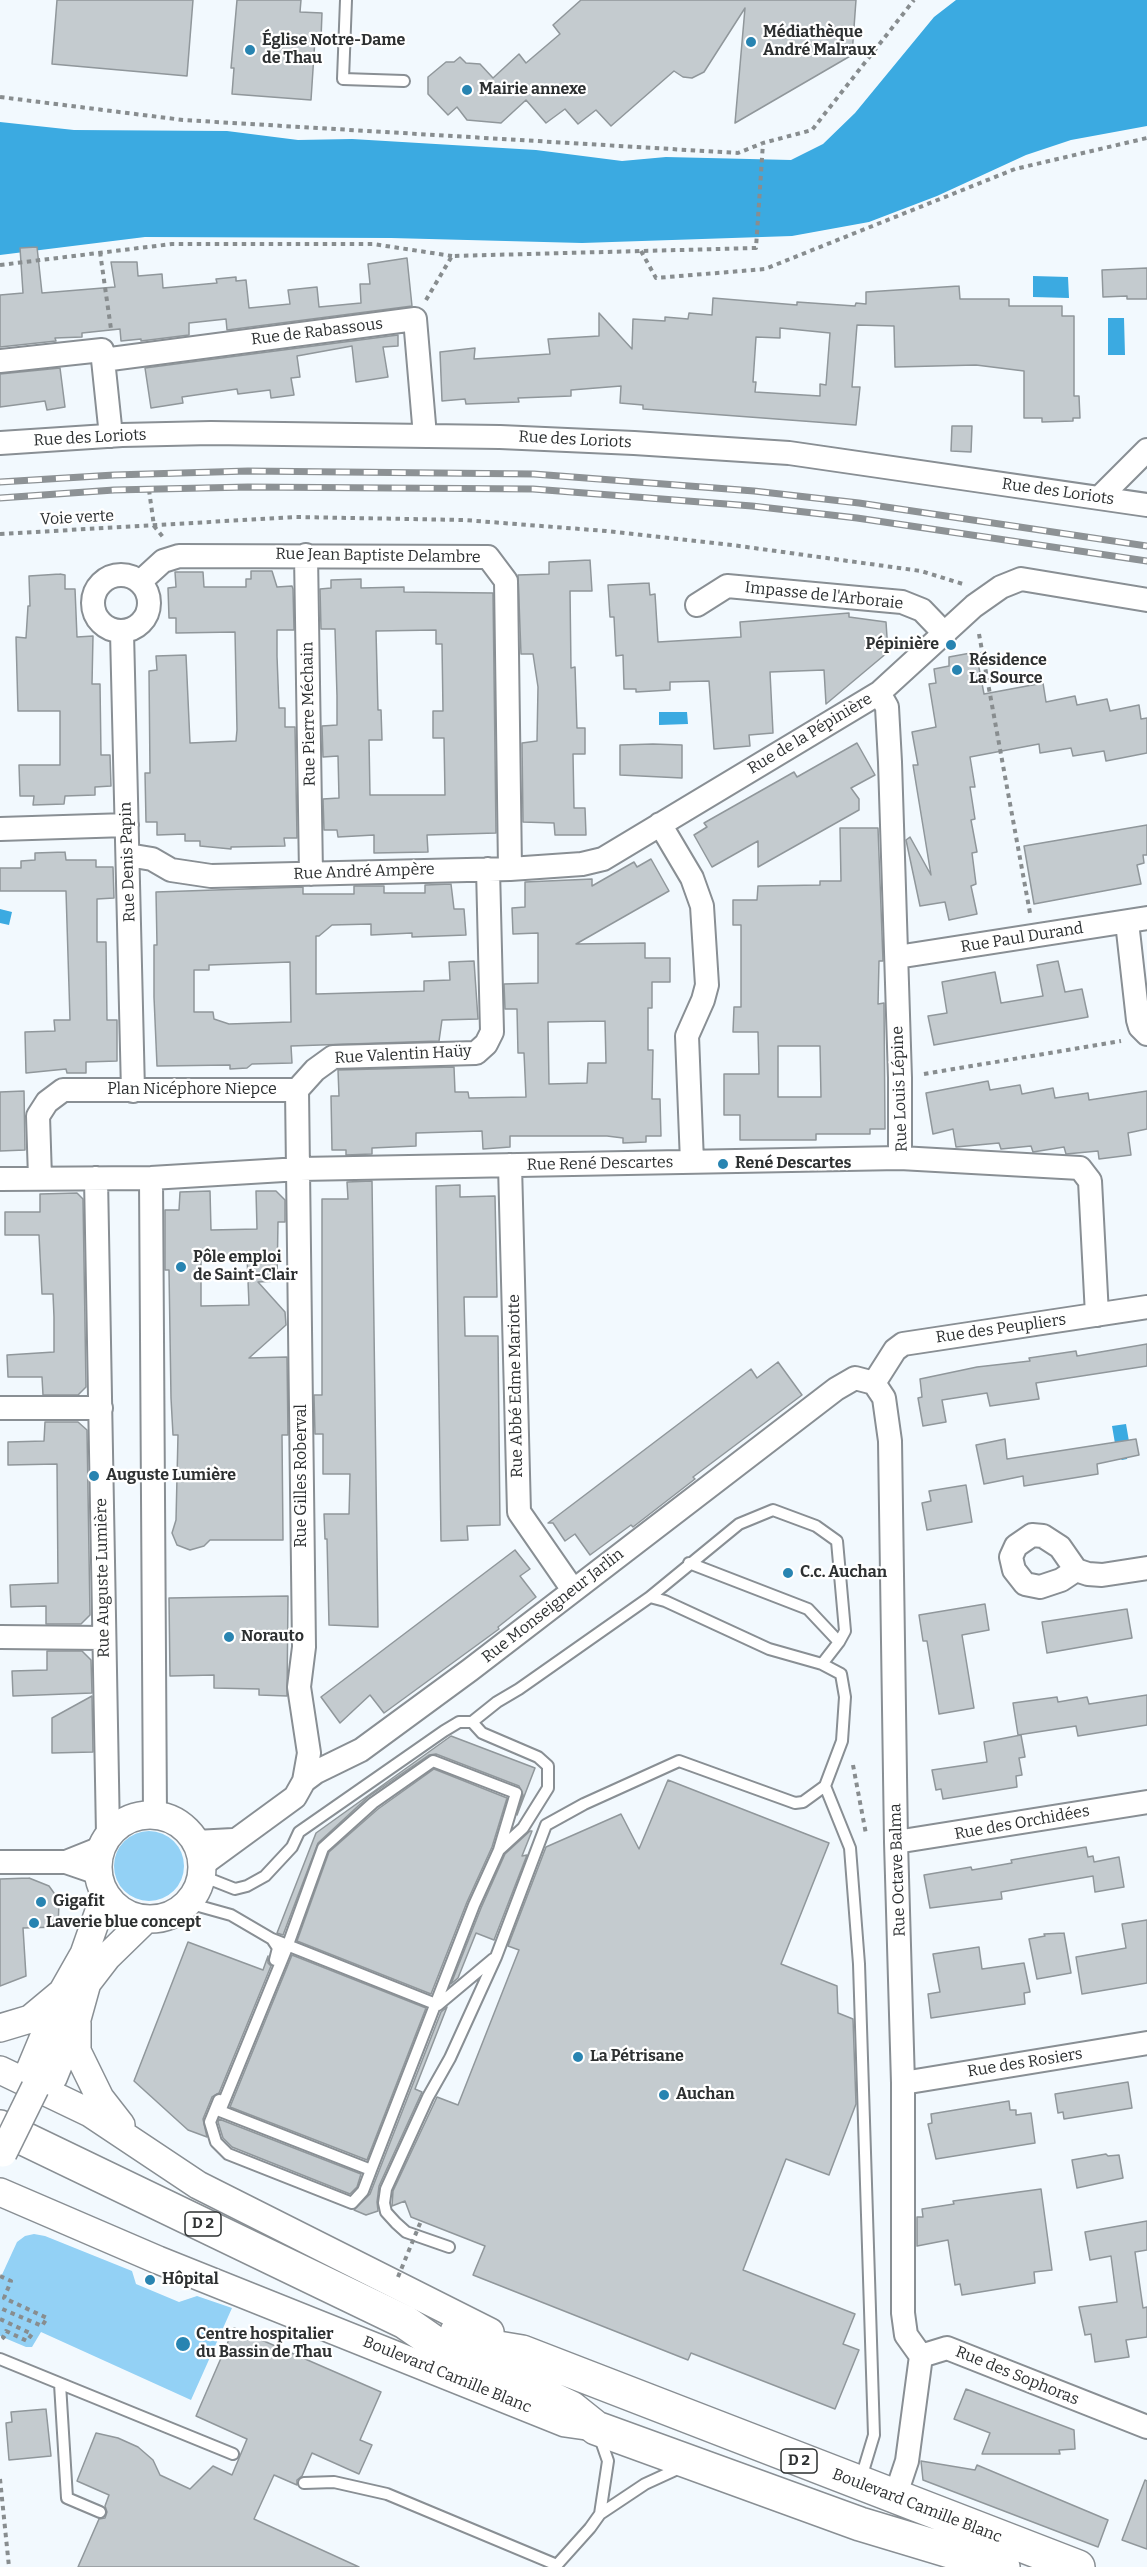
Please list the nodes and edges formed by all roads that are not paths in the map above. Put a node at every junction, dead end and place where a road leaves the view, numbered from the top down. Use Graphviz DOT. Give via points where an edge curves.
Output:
graph roads {
  1 [pos="346,0"];
  2 [pos="404,81"];
  3 [pos="110,359"];
  4 [pos="0,361"];
  5 [pos="111,436"];
  6 [pos="425,436"];
  7 [pos="0,443"];
  8 [pos="1147,450"];
  9 [pos="1100,497"];
  10 [pos="1147,505"];
  11 [pos="306,555"];
  12 [pos="140,582"];
  13 [pos="1147,600"];
  14 [pos="697,605"];
  15 [pos="122,632"];
  16 [pos="945,634"];
  17 [pos="879,693"];
  18 [pos="660,824"];
  19 [pos="127,825"];
  20 [pos="0,829"];
  21 [pos="128,855"];
  22 [pos="603,859"];
  23 [pos="499,869"];
  24 [pos="311,874"];
  25 [pos="1137,920"];
  26 [pos="897,957"];
  27 [pos="1146,1033"];
  28 [pos="297,1090"];
  29 [pos="133,1091"];
  30 [pos="900,1158"];
  31 [pos="692,1162"];
  32 [pos="510,1165"];
  33 [pos="300,1169"];
  34 [pos="40,1178"];
  35 [pos="96,1178"];
  36 [pos="151,1178"];
  37 [pos="0,1179"];
  38 [pos="1147,1307"];
  39 [pos="1097,1315"];
  40 [pos="874,1383"];
  41 [pos="0,1408"];
  42 [pos="101,1408"];
  43 [pos="689,1563"];
  44 [pos="1147,1568"];
  45 [pos="1076,1570"];
  46 [pos="573,1590"];
  47 [pos="650,1597"];
  48 [pos="0,1637"];
  49 [pos="103,1638"];
  50 [pos="839,1642"];
  51 [pos="822,1664"];
  52 [pos="472,1722"];
  53 [pos="304,1781"];
  54 [pos="825,1786"];
  55 [pos="1147,1802"];
  56 [pos="155,1815"];
  57 [pos="896,1842"];
  58 [pos="499,1850"];
  59 [pos="200,1861"];
  60 [pos="0,1862"];
  61 [pos="103,1862"];
  62 [pos="188,1903"];
  63 [pos="146,1919"];
  64 [pos="272,1939"];
  65 [pos="496,1957"];
  66 [pos="63,1991"];
  67 [pos="77,2019"];
  68 [pos="0,2028"];
  69 [pos="1147,2043"];
  70 [pos="0,2070"];
  71 [pos="903,2083"];
  72 [pos="35,2088"];
  73 [pos="138,2144"];
  74 [pos="1,2146"];
  75 [pos="371,2170"];
  76 [pos="0,2200"];
  77 [pos="449,2247"];
  78 [pos="405,2322"];
  79 [pos="522,2352"];
  80 [pos="921,2356"];
  81 [pos="1,2359"];
  82 [pos="60,2384"];
  83 [pos="1147,2427"];
  84 [pos="596,2428"];
  85 [pos="233,2454"];
  86 [pos="690,2463"];
  87 [pos="304,2483"];
  88 [pos="859,2484"];
  89 [pos="895,2497"];
  90 [pos="100,2512"];
  91 [pos="600,2514"];
  92 [pos="860,2524"];
  93 [pos="556,2566"];
  94 [pos="944,2567"];
  95 [pos="1003,2567"];
  96 [pos="1078,2567"];
  1 -- 2 [label="lane" via="343,79"];
  3 -- 4 [label="street" via="102,350"];
  3 -- 5 [label="street"];
  3 -- 6 [label="street, Rue de Rabassous" via="415,319"];
  5 -- 6 [label="street, Rue des Loriots" via="212,432"];
  5 -- 7 [label="street, Rue des Loriots"];
  6 -- 9 [label="street, Rue des Loriots" via="789,453"];
  8 -- 9 [label="street"];
  9 -- 10 [label="street, Rue des Loriots"];
  11 -- 12 [label="street, Rue Jean Baptiste Delambre" via="178,556 163,561"];
  11 -- 23 [label="street, Rue Jean Baptiste Delambre" via="488,557 506,581"];
  11 -- 24 [label="street, Rue Pierre Méchain"];
  12 -- 15 [label="street" via="150,606 145,620"];
  12 -- 15 [label="street" via="116,576 105,580 95,591 92,605 97,619 105,627"];
  13 -- 16 [label="street, Rue de la Pépinière" via="1021,579 1000,587"];
  14 -- 16 [label="street, Impasse de l'Arboraie" via="727,586 902,602 922,610"];
  15 -- 19 [label="street, Rue Denis Papin"];
  16 -- 17 [label="street, Rue de la Pépinière"];
  17 -- 18 [label="street, Rue de la Pépinière"];
  17 -- 26 [label="street, Rue Louis Lépine" via="887,706"];
  18 -- 22 [label="street, Rue de la Pépinière"];
  18 -- 31 [label="street" via="692,878 702,906 707,985 687,1036"];
  19 -- 20 [label="street"];
  19 -- 21 [label="street, Rue Denis Papin"];
  21 -- 24 [label="street, Rue André Ampère" via="152,859 171,870 189,874"];
  21 -- 29 [label="street, Rue Denis Papin"];
  22 -- 23 [label="street, Rue André Ampère"];
  23 -- 24 [label="street, Rue André Ampère"];
  23 -- 28 [label="street, Rue Valentin Haüy" via="492,1032 486,1044 476,1053 333,1057"];
  25 -- 26 [label="street, Rue Paul Durand"];
  25 -- 27 [label="street" via="1138,1020"];
  26 -- 30 [label="street, Rue Louis Lépine"];
  28 -- 29 [label="street, Plan Nicéphore Niepce"];
  28 -- 33 [label="street, Plan Nicéphore Niepce"];
  29 -- 34 [label="street, Plan Nicéphore Niepce" via="63,1090 47,1102 38,1116"];
  30 -- 31 [label="street, Rue René Descartes"];
  30 -- 39 [label="street, Rue Louis Lépine" via="1080,1168 1090,1181"];
  31 -- 32 [label="street, Rue René Descartes"];
  32 -- 33 [label="street, Rue René Descartes"];
  32 -- 46 [label="street, Rue Abbé Edme Mariotte" via="519,1512"];
  33 -- 36 [label="street"];
  33 -- 53 [label="street, Rue Gilles Roberval" via="304,1647 296,1721 309,1753"];
  34 -- 35 [label="street"];
  34 -- 37 [label="street"];
  35 -- 36 [label="street"];
  35 -- 42 [label="street, Rue Auguste Lumière"];
  36 -- 56 [label="street" via="158,1698"];
  38 -- 39 [label="street, Rue des Peupliers"];
  39 -- 40 [label="street, Rue des Peupliers" via="903,1344"];
  40 -- 46 [label="street, Rue Monseigneur Jarlin" via="855,1378 836,1389"];
  40 -- 57 [label="street, Rue Octave Balma" via="884,1398 890,1441"];
  41 -- 42 [label="street"];
  42 -- 49 [label="street, Rue Auguste Lumière"];
  43 -- 47 [label="lane"];
  43 -- 50 [label="lane" via="808,1609"];
  43 -- 50 [label="lane" via="739,1524 773,1510 816,1526 837,1541 845,1631"];
  44 -- 45 [label="street" via="1102,1575"];
  46 -- 53 [label="street, Rue Monseigneur Jarlin" via="362,1750"];
  47 -- 51 [label="lane" via="769,1649"];
  47 -- 52 [label="lane"];
  48 -- 49 [label="street"];
  49 -- 61 [label="street, Rue Auguste Lumière"];
  50 -- 51 [label="lane"];
  51 -- 54 [label="lane" via="841,1674 845,1697 842,1741"];
  52 -- 58 [label="lane" via="482,1733 538,1757 548,1767 548,1788 523,1827"];
  52 -- 59 [label="lane" via="459,1722 444,1731 299,1832 292,1847 247,1887 235,1889"];
  53 -- 59 [label="street, Rue Monseigneur Jarlin" via="295,1797"];
  54 -- 65 [label="lane" via="803,1802 795,1803 679,1761 584,1804 546,1825"];
  54 -- 88 [label="lane" via="850,1848 859,1964 874,2434"];
  55 -- 57 [label="street, Rue des Orchidées"];
  56 -- 59 [label="street" via="172,1819 186,1829"];
  56 -- 61 [label="street" via="121,1822"];
  57 -- 71 [label="street, Rue Octave Balma"];
  58 -- 75 [label="lane"];
  58 -- 75 [label="lane" via="516,1792 433,1761 373,1803 323,1848 220,2110"];
  59 -- 62 [label="street" via="197,1891"];
  60 -- 61 [label="street"];
  61 -- 63 [label="street" via="123,1911"];
  61 -- 66 [label="street" via="84,1954"];
  62 -- 63 [label="street" via="169,1916"];
  62 -- 64 [label="lane" via="231,1915"];
  63 -- 67 [label="street" via="87,1983"];
  64 -- 65 [label="lane" via="438,2005"];
  64 -- 75 [label="lane" via="278,1948 272,1977 210,2122 216,2142 228,2154 352,2203 363,2191"];
  65 -- 77 [label="lane" via="386,2189 386,2212 396,2223 406,2232"];
  66 -- 68 [label="street" via="30,2019"];
  66 -- 72 [label="street" via="30,2070"];
  67 -- 72 [label="street" via="53,2078"];
  67 -- 73 [label="street" via="77,2051 100,2098"];
  69 -- 71 [label="street, Rue des Rosiers"];
  70 -- 72 [label="street, Boulevard Camille Blanc"];
  71 -- 80 [label="street, Rue Octave Balma" via="903,2313 906,2335"];
  72 -- 73 [label="street, Boulevard Camille Blanc" via="90,2113"];
  72 -- 74 [label="street, bridge"];
  73 -- 79 [label="street, Boulevard Camille Blanc" via="198,2185"];
  74 -- 78 [label="main road, Boulevard Camille Blanc / D 2"];
  76 -- 84 [label="street, Boulevard Camille Blanc" via="565,2422"];
  78 -- 79 [label="main road, Boulevard Camille Blanc / D 2" via="442,2326 492,2347"];
  78 -- 84 [label="main road, Boulevard Camille Blanc / D 2" via="438,2345 571,2408"];
  79 -- 88 [label="main road, Boulevard Camille Blanc / D 2"];
  80 -- 83 [label="street, Rue des Sophoras" via="947,2348"];
  80 -- 89 [label="street" via="907,2461"];
  81 -- 82 [label="lane"];
  82 -- 85 [label="lane"];
  82 -- 90 [label="lane" via="67,2498"];
  84 -- 86 [label="main road, Boulevard Camille Blanc / D 2"];
  84 -- 91 [label="lane" via="608,2461"];
  86 -- 91 [label="lane" via="645,2484"];
  86 -- 92 [label="main road, Boulevard Camille Blanc / D 2"];
  87 -- 93 [label="lane" via="334,2482 387,2494"];
  88 -- 89 [label="main road, Boulevard Camille Blanc / D 2"];
  89 -- 96 [label="main road, Boulevard Camille Blanc / D 2"];
  91 -- 93 [label="lane"];
  92 -- 94 [label="main road" via="888,2546"];
  92 -- 95 [label="main road, Boulevard Camille Blanc / D 2"];
}
